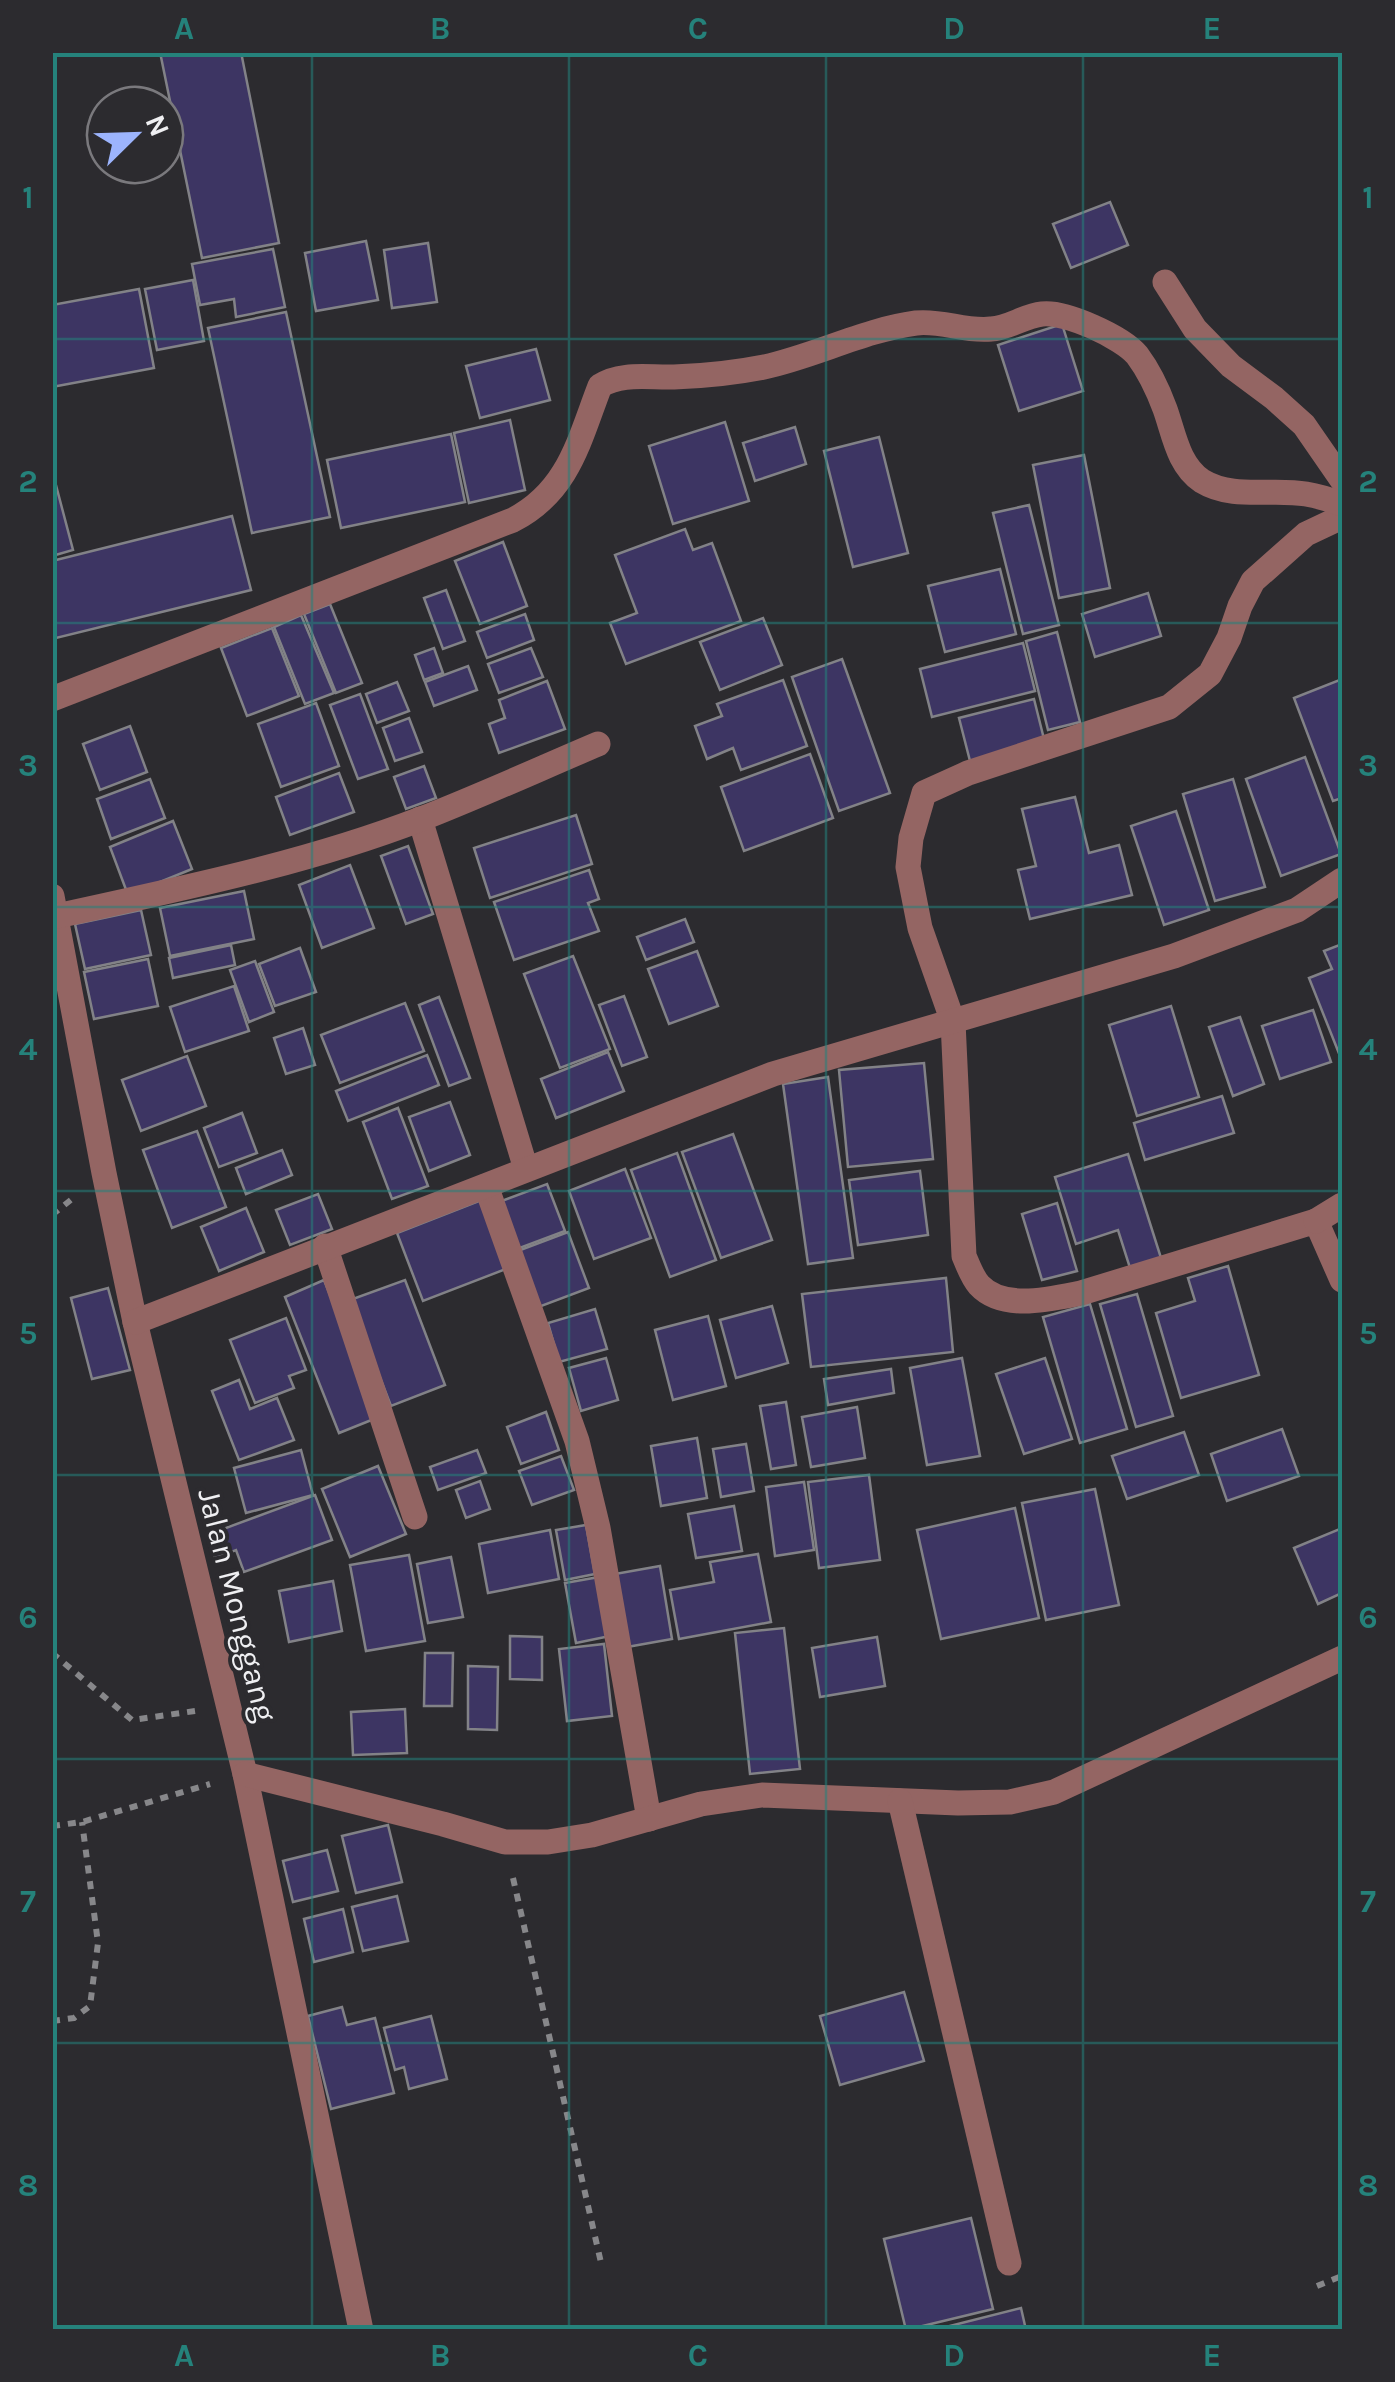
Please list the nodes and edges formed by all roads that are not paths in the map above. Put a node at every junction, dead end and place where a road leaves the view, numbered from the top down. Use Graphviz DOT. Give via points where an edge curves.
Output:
graph roads {
  1 [pos="1165,282"];
  2 [pos="1342,480"];
  3 [pos="1342,504"];
  4 [pos="1342,517"];
  5 [pos="52,699"];
  6 [pos="598,744"];
  7 [pos="420,820"];
  8 [pos="1342,880"];
  9 [pos="55,906"];
  10 [pos="954,1022"];
  11 [pos="526,1170"];
  12 [pos="486,1186"];
  13 [pos="1342,1205"];
  14 [pos="1316,1221"];
  15 [pos="325,1246"];
  16 [pos="1342,1280"];
  17 [pos="135,1322"];
  18 [pos="415,1517"];
  19 [pos="1342,1658"];
  20 [pos="244,1774"];
  21 [pos="900,1801"];
  22 [pos="649,1819"];
  23 [pos="1009,2263"];
  24 [pos="362,2330"];
  1 -- 2 [label="street" via="1195,329 1304,425"];
  3 -- 5 [label="street" via="1204,482 1183,460 1134,351 1088,326 1045,314 994,330 918,323 765,367 604,382 570,464 529,512"];
  4 -- 10 [label="street" via="1306,534 1254,581 1210,674 1169,707 924,793 908,867 920,928"];
  6 -- 7 [label="street"];
  7 -- 9 [label="street" via="237,876"];
  7 -- 11 [label="street"];
  8 -- 10 [label="street" via="1297,910 1256,926"];
  9 -- 17 [label="street, Jalan Monggang"];
  10 -- 11 [label="street" via="773,1074"];
  10 -- 14 [label="street" via="964,1256 980,1286 995,1296 1039,1300 1080,1293"];
  11 -- 12 [label="street"];
  12 -- 15 [label="street"];
  12 -- 22 [label="street" via="581,1456"];
  13 -- 14 [label="street"];
  14 -- 16 [label="street"];
  15 -- 17 [label="street"];
  15 -- 18 [label="street"];
  17 -- 20 [label="street, Jalan Monggang"];
  19 -- 21 [label="street" via="1054,1792 1010,1802"];
  20 -- 22 [label="street" via="505,1842 592,1836"];
  20 -- 24 [label="street, Jalan Monggang"];
  21 -- 22 [label="street" via="762,1796"];
  21 -- 23 [label="street"];
}
